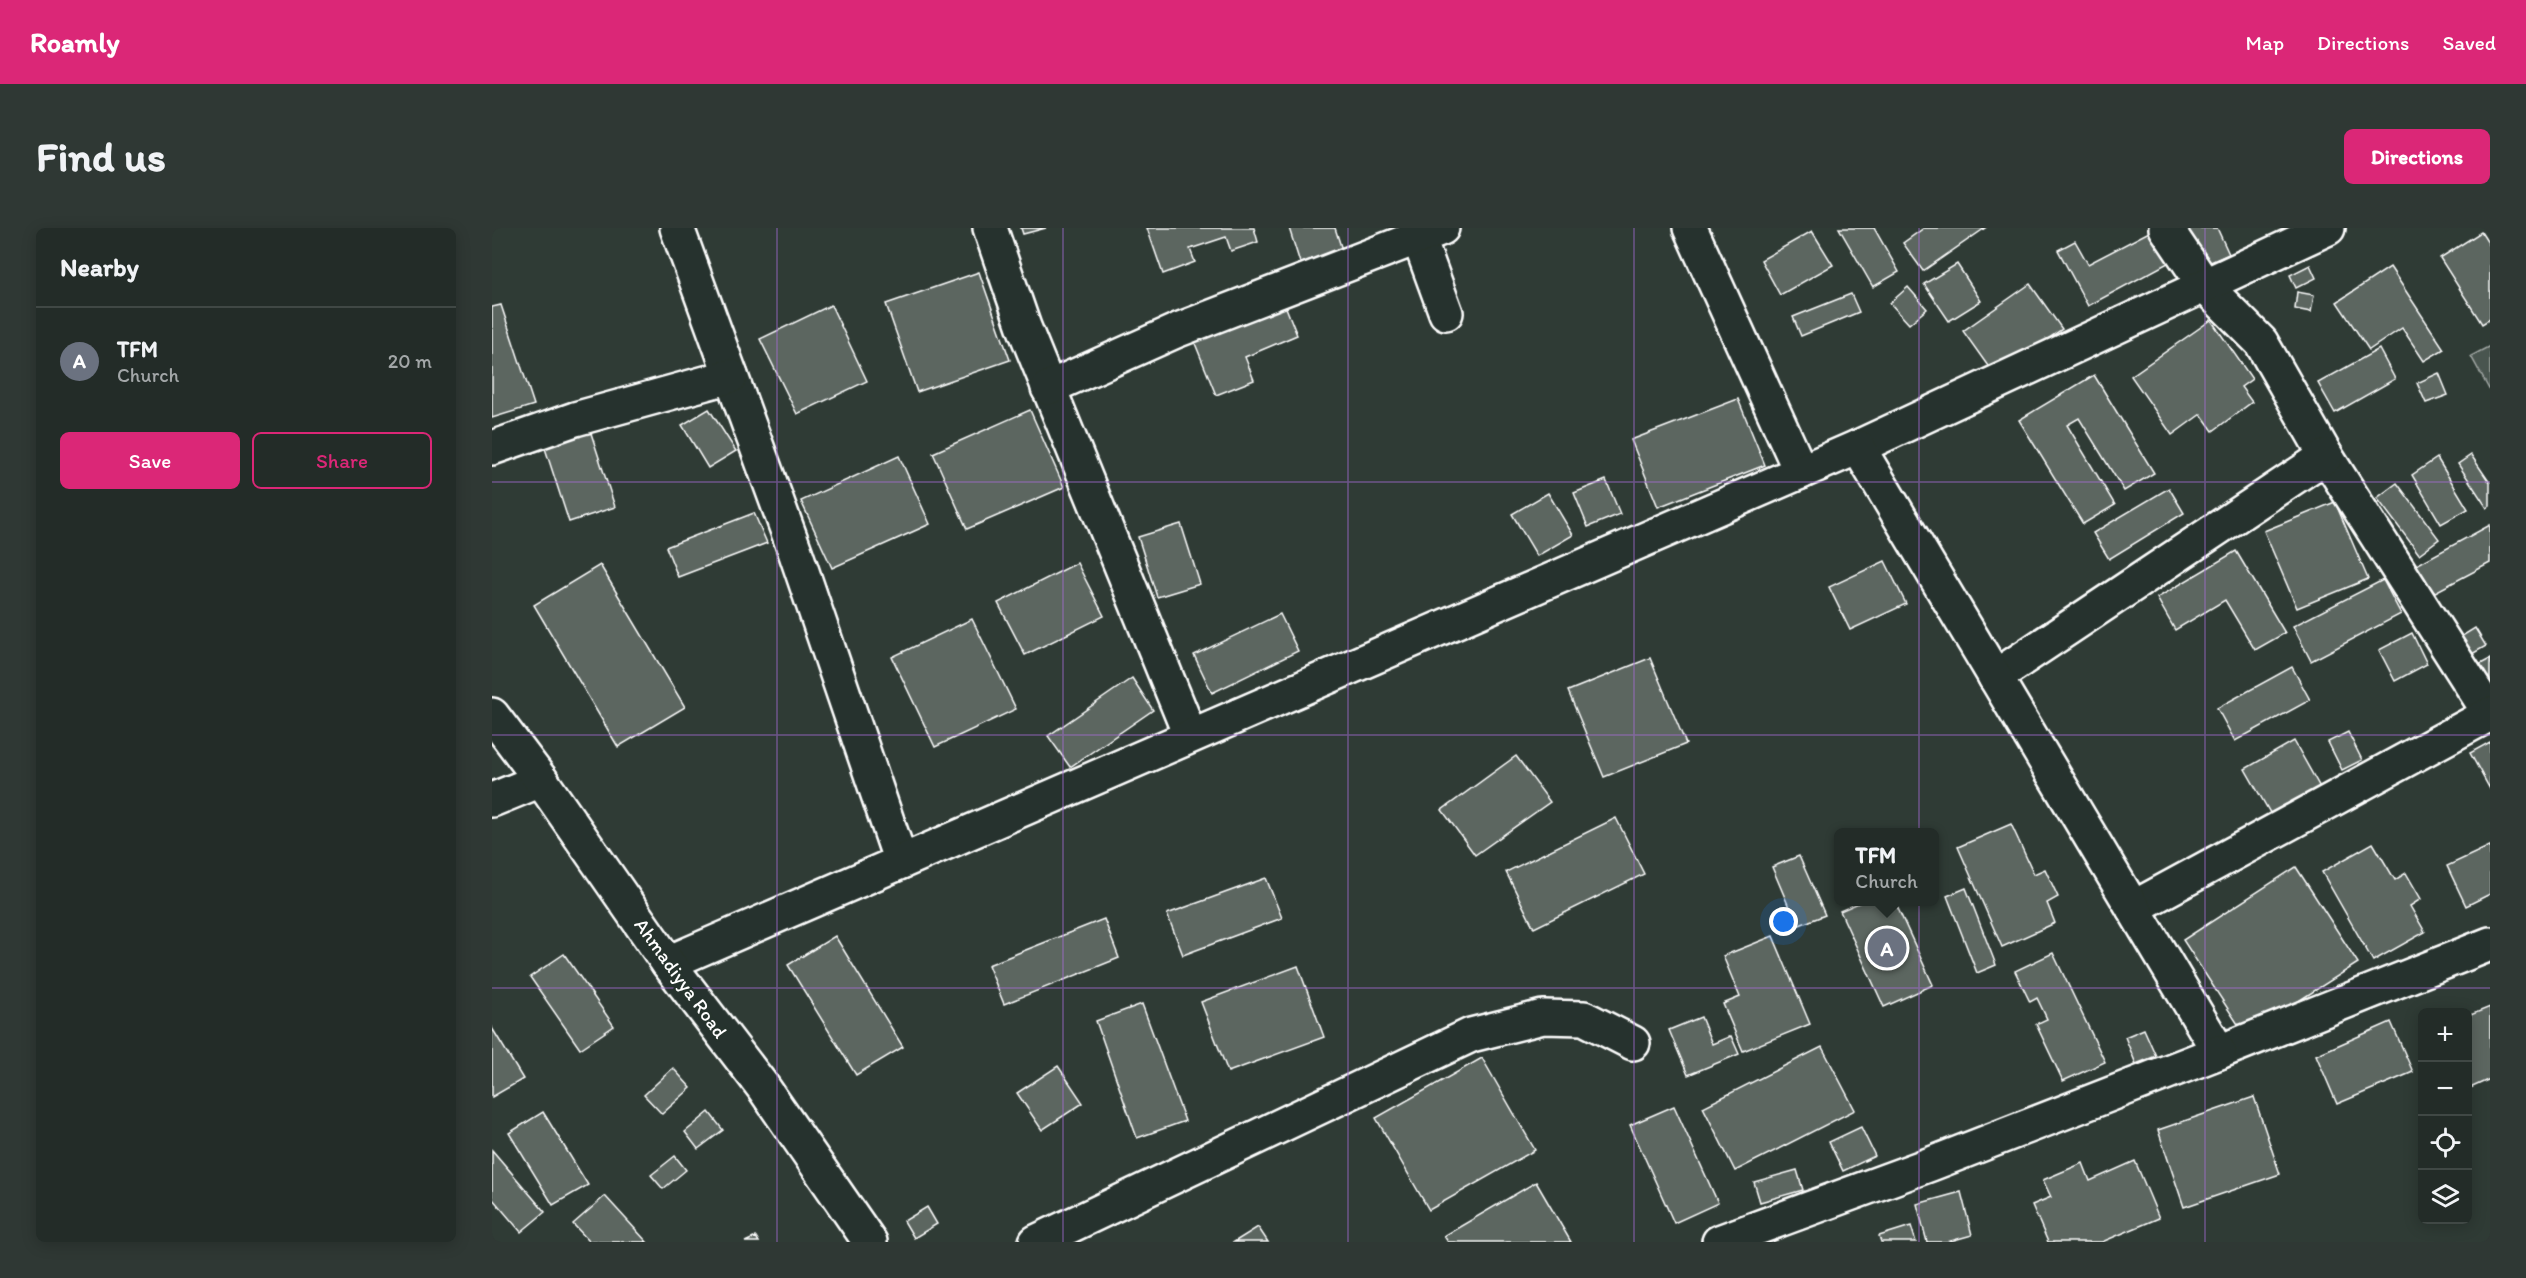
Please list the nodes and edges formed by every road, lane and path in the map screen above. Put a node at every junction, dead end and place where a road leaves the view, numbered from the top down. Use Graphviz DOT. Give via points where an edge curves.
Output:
graph roads {
  1 [pos="676,228"];
  2 [pos="990,228"];
  3 [pos="1690,228"];
  4 [pos="2166,228"];
  5 [pos="2328,228"];
  6 [pos="1425,231"];
  7 [pos="2205,286"];
  8 [pos="1446,313"];
  9 [pos="731,376"];
  10 [pos="1048,388"];
  11 [pos="1858,447"];
  12 [pos="492,448"];
  13 [pos="2326,456"];
  14 [pos="1801,472"];
  15 [pos="1995,677"];
  16 [pos="492,715"];
  17 [pos="1190,735"];
  18 [pos="541,780"];
  19 [pos="492,800"];
  20 [pos="901,862"];
  21 [pos="2133,908"];
  22 [pos="2490,944"];
  23 [pos="668,963"];
  24 [pos="1633,1042"];
  25 [pos="2219,1052"];
  26 [pos="870,1242"];
  27 [pos="1036,1242"];
  28 [pos="1719,1242"];
  1 -- 9 [label="street"];
  2 -- 10 [label="street"];
  3 -- 14 [label="street"];
  4 -- 7 [label="street"];
  5 -- 7 [label="street"];
  6 -- 8 [label="street"];
  6 -- 10 [label="street" via="1178,330"];
  7 -- 11 [label="street"];
  7 -- 13 [label="street" via="2261,342"];
  9 -- 12 [label="street" via="575,419"];
  9 -- 20 [label="street"];
  10 -- 17 [label="street"];
  11 -- 14 [label="street"];
  11 -- 15 [label="street"];
  13 -- 15 [label="street"];
  13 -- 21 [label="street" via="2490,714"];
  14 -- 17 [label="street"];
  15 -- 21 [label="street"];
  16 -- 18 [label="street, Ahmadiyya Road"];
  17 -- 20 [label="street"];
  18 -- 19 [label="street"];
  18 -- 23 [label="street, Ahmadiyya Road"];
  20 -- 23 [label="street"];
  21 -- 25 [label="street"];
  22 -- 25 [label="street"];
  23 -- 26 [label="street, Ahmadiyya Road" via="762,1087"];
  24 -- 27 [label="street" via="1584,1018 1543,1017 1471,1035"];
  25 -- 28 [label="street"];
}
